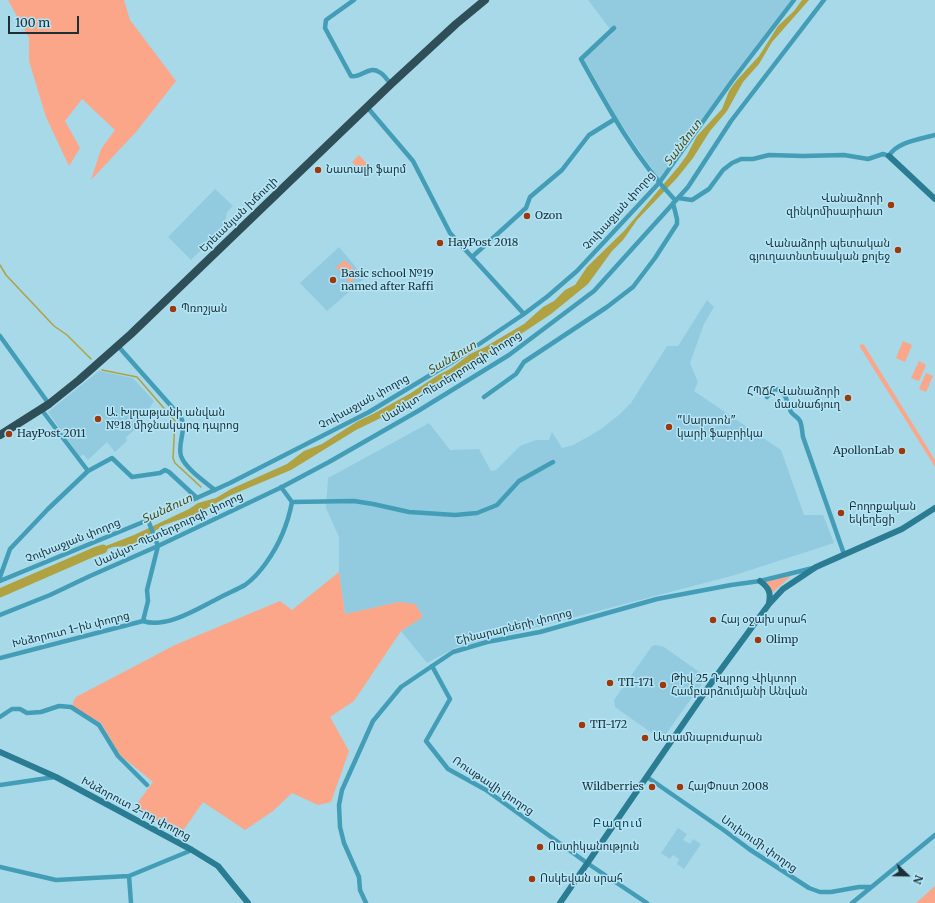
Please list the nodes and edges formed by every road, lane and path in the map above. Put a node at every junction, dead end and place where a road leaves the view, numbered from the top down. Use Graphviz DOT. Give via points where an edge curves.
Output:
graph roads {
  1 [pos="354,0"];
  2 [pos="485,0"];
  3 [pos="794,0"];
  4 [pos="824,0"];
  5 [pos="614,28"];
  6 [pos="391,84"];
  7 [pos="367,107"];
  8 [pos="615,119"];
  9 [pos="935,135"];
  10 [pos="889,156"];
  11 [pos="660,184"];
  12 [pos="935,199"];
  13 [pos="675,200"];
  14 [pos="472,257"];
  15 [pos="524,314"];
  16 [pos="0,336"];
  17 [pos="118,346"];
  18 [pos="484,397"];
  19 [pos="767,397"];
  20 [pos="45,407"];
  21 [pos="0,435"];
  22 [pos="553,462"];
  23 [pos="88,472"];
  24 [pos="281,487"];
  25 [pos="215,490"];
  26 [pos="197,498"];
  27 [pos="292,502"];
  28 [pos="935,508"];
  29 [pos="149,522"];
  30 [pos="158,546"];
  31 [pos="844,554"];
  32 [pos="816,567"];
  33 [pos="0,577"];
  34 [pos="0,581"];
  35 [pos="760,581"];
  36 [pos="769,604"];
  37 [pos="0,615"];
  38 [pos="143,621"];
  39 [pos="0,658"];
  40 [pos="432,666"];
  41 [pos="0,717"];
  42 [pos="0,752"];
  43 [pos="56,777"];
  44 [pos="647,777"];
  45 [pos="0,785"];
  46 [pos="147,785"];
  47 [pos="935,835"];
  48 [pos="192,850"];
  49 [pos="587,863"];
  50 [pos="0,867"];
  51 [pos="129,876"];
  52 [pos="872,887"];
  53 [pos="131,903"];
  54 [pos="248,903"];
  55 [pos="366,903"];
  56 [pos="560,903"];
  57 [pos="647,903"];
  58 [pos="852,903"];
  1 -- 6 [label="street" via="326,20 325,28 351,76 356,77 366,71 375,70"];
  2 -- 6 [label="highway, Երեւանյան խճուղի"];
  3 -- 11 [label="street, Չուխաջյան փողոց"];
  4 -- 13 [label="street, Սանկտ-Պետերբուրգի փողոց" via="731,120 688,188"];
  5 -- 8 [label="street" via="580,59"];
  6 -- 7 [label="highway, Երեւանյան խճուղի"];
  7 -- 14 [label="street" via="412,161 450,233"];
  7 -- 17 [label="highway, Երեւանյան խճուղի"];
  8 -- 11 [label="street"];
  8 -- 14 [label="street" via="589,135 562,170 530,197 526,208"];
  9 -- 10 [label="street" via="904,144"];
  10 -- 12 [label="street"];
  10 -- 13 [label="street" via="883,154 868,159 844,155 769,155 741,159 723,170 709,189 692,200"];
  11 -- 13 [label="street"];
  11 -- 15 [label="street, Չուխաջյան փողոց" via="577,271"];
  13 -- 18 [label="street" via="677,224 633,287 524,362 516,374"];
  13 -- 24 [label="street, Սանկտ-Պետերբուրգի փողոց" via="594,290 509,355 411,415"];
  14 -- 15 [label="street"];
  15 -- 25 [label="street, Չուխաջյան փողոց" via="463,355 369,412"];
  16 -- 20 [label="street"];
  17 -- 20 [label="highway, Երեւանյան խճուղի"];
  17 -- 25 [label="street" via="180,416 183,423 182,457 186,464"];
  19 -- 31 [label="street" via="773,389 779,389 783,392 792,414 801,422 803,437"];
  20 -- 21 [label="highway, Երեւանյան խճուղի"];
  20 -- 23 [label="street"];
  22 -- 27 [label="street" via="520,480 496,505 477,513 455,515 410,512 354,501"];
  23 -- 26 [label="street" via="112,458 132,477 165,470"];
  23 -- 33 [label="street" via="10,549"];
  24 -- 27 [label="street"];
  24 -- 30 [label="street, Սանկտ-Պետերբուրգի փողոց"];
  25 -- 26 [label="street, Չուխաջյան փողոց"];
  26 -- 29 [label="street, Չուխաջյան փողոց"];
  27 -- 38 [label="street" via="289,518 275,548 266,564 246,584 184,616 158,623"];
  28 -- 31 [label="street" via="902,529"];
  29 -- 30 [label="street"];
  29 -- 34 [label="street, Չուխաջյան փողոց"];
  30 -- 37 [label="street, Սանկտ-Պետերբուրգի փողոց"];
  30 -- 38 [label="street, Խնձորուտ 1-ին փողոց" via="147,590 148,601"];
  31 -- 32 [label="street"];
  32 -- 35 [label="street, Շինարարների փողոց"];
  32 -- 36 [label="street" via="783,589"];
  35 -- 36 [label="street" via="768,587"];
  35 -- 40 [label="street, Շինարարների փողոց" via="657,599 540,632 487,642 453,652"];
  36 -- 44 [label="street"];
  38 -- 39 [label="street, Խնձորուտ 1-ին փողոց"];
  40 -- 49 [label="street, Ռուսթավի փողոց" via="450,699 426,741 448,769 486,790"];
  40 -- 55 [label="street, Շինարարների փողոց" via="401,687 373,722 342,790 339,805 340,827"];
  41 -- 46 [label="street" via="12,710 27,713 41,712 59,706 70,707 99,725 118,756"];
  42 -- 43 [label="street, Խնձորուտ 2-րդ փողոց"];
  43 -- 45 [label="street"];
  43 -- 48 [label="street, Խնձորուտ 2-րդ փողոց"];
  44 -- 49 [label="street"];
  44 -- 52 [label="street, Սուխումի փողոց" via="754,853 809,888 831,892"];
  47 -- 52 [label="street"];
  48 -- 51 [label="street"];
  48 -- 54 [label="street, Խնձորուտ 2-րդ փողոց" via="218,866"];
  49 -- 56 [label="street"];
  49 -- 57 [label="street"];
  50 -- 51 [label="street" via="56,880"];
  51 -- 53 [label="street"];
  52 -- 58 [label="street"];
}
